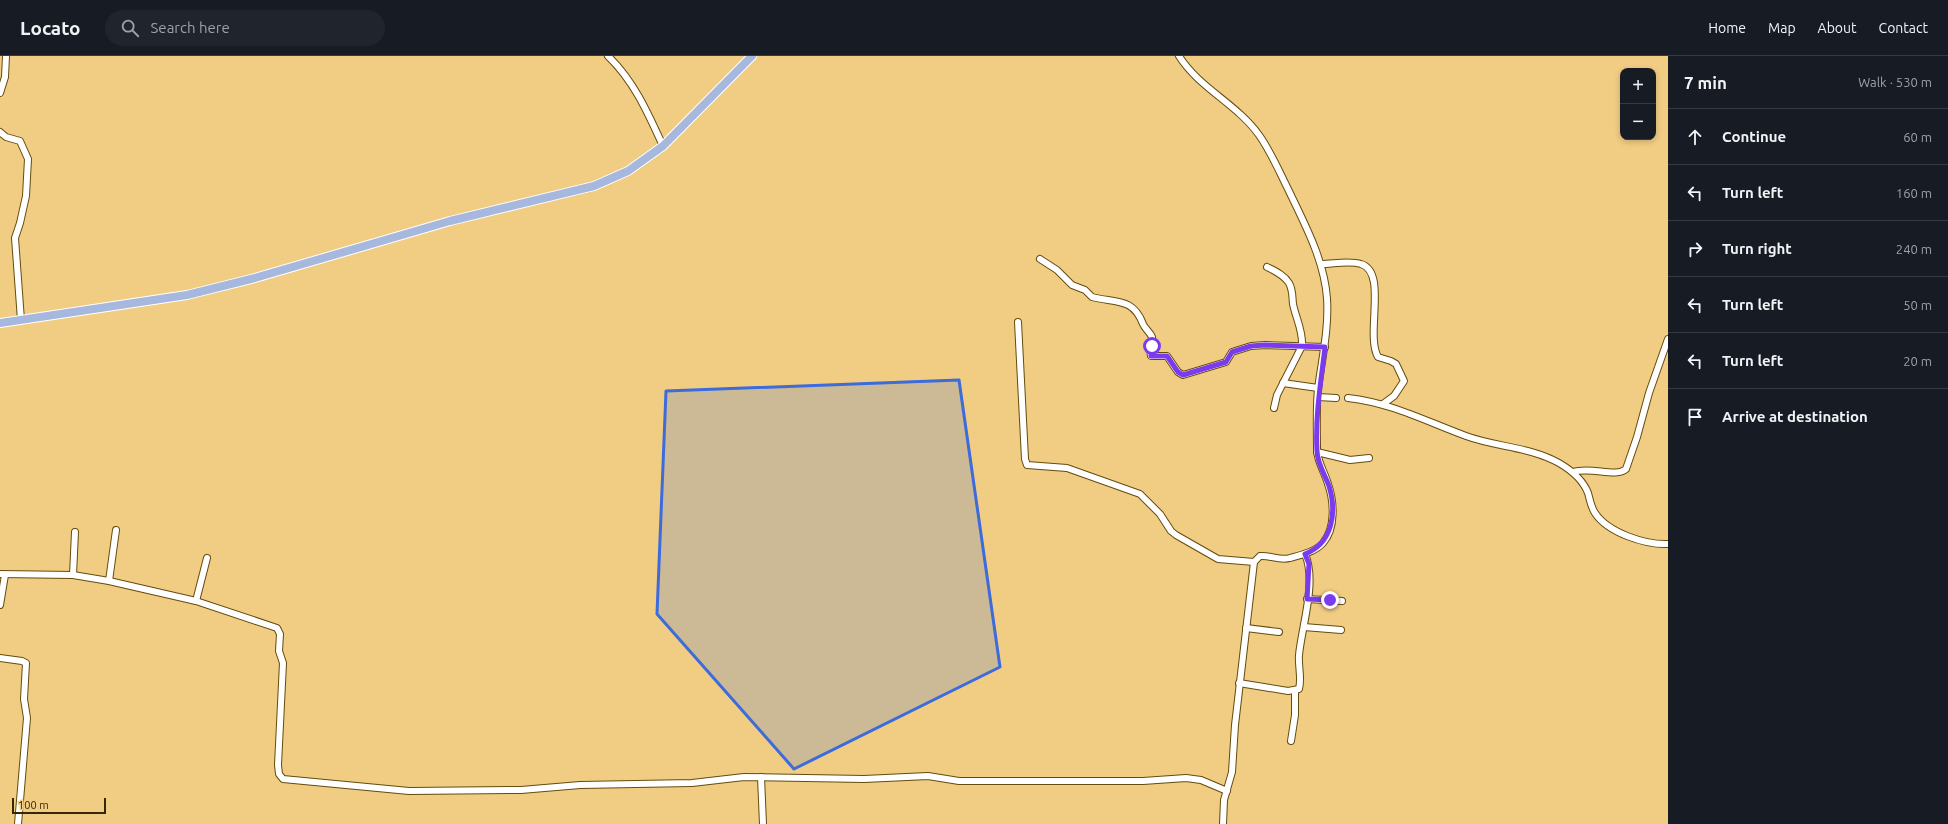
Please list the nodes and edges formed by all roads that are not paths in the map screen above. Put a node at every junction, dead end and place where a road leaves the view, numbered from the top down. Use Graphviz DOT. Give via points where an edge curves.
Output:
graph roads {
  1 [pos="6,56"];
  2 [pos="608,56"];
  3 [pos="752,56"];
  4 [pos="1179,56"];
  5 [pos="2,76"];
  6 [pos="0,93"];
  7 [pos="0,132"];
  8 [pos="663,146"];
  9 [pos="1040,259"];
  10 [pos="1320,264"];
  11 [pos="1267,267"];
  12 [pos="21,320"];
  13 [pos="1018,322"];
  14 [pos="0,323"];
  15 [pos="1668,339"];
  16 [pos="1302,346"];
  17 [pos="1325,347"];
  18 [pos="1283,383"];
  19 [pos="1318,388"];
  20 [pos="1318,397"];
  21 [pos="1336,398"];
  22 [pos="1348,398"];
  23 [pos="1383,404"];
  24 [pos="1274,408"];
  25 [pos="1317,452"];
  26 [pos="1370,458"];
  27 [pos="1574,472"];
  28 [pos="116,530"];
  29 [pos="75,532"];
  30 [pos="1668,544"];
  31 [pos="1305,554"];
  32 [pos="207,558"];
  33 [pos="1254,562"];
  34 [pos="3,574"];
  35 [pos="73,575"];
  36 [pos="109,581"];
  37 [pos="1307,599"];
  38 [pos="196,601"];
  39 [pos="1342,601"];
  40 [pos="0,605"];
  41 [pos="1304,627"];
  42 [pos="1246,628"];
  43 [pos="1341,630"];
  44 [pos="1279,632"];
  45 [pos="0,658"];
  46 [pos="1239,684"];
  47 [pos="1295,691"];
  48 [pos="1291,741"];
  49 [pos="761,778"];
  50 [pos="1227,791"];
  51 [pos="18,824"];
  52 [pos="763,824"];
  53 [pos="1223,824"];
  1 -- 5 [label="street"];
  2 -- 8 [label="street" via="632,84"];
  3 -- 8 [label="main road"];
  4 -- 10 [label="street" via="1199,79 1243,116 1259,136 1295,203"];
  5 -- 6 [label="street"];
  7 -- 12 [label="street" via="6,137 20,141 28,159 26,196 15,238"];
  8 -- 12 [label="main road" via="628,171 609,181 577,192 450,221 255,278 187,295"];
  9 -- 16 [label="street" via="1051,265 1072,285 1085,290 1092,297 1117,301 1134,308 1151,336 1151,356 1167,356 1183,375 1228,362 1232,352 1242,348 1265,345"];
  10 -- 17 [label="street" via="1327,299"];
  10 -- 23 [label="street" via="1351,262 1368,267 1372,273 1375,285 1373,347 1380,358 1396,364 1404,381 1394,396"];
  11 -- 16 [label="street" via="1280,274 1293,292 1293,304 1302,331"];
  12 -- 14 [label="main road"];
  13 -- 33 [label="street" via="1024,459 1027,465 1067,468 1140,494 1160,514 1173,533 1218,559"];
  15 -- 27 [label="street" via="1626,470 1620,473 1587,470"];
  16 -- 17 [label="street"];
  16 -- 18 [label="street"];
  17 -- 19 [label="street"];
  18 -- 19 [label="street"];
  18 -- 24 [label="street"];
  19 -- 20 [label="street"];
  20 -- 21 [label="street"];
  20 -- 25 [label="street"];
  22 -- 23 [label="street"];
  23 -- 27 [label="street" via="1466,436 1531,452 1558,462"];
  25 -- 26 [label="street" via="1350,460"];
  25 -- 31 [label="street" via="1329,487 1333,510 1327,536 1318,547"];
  27 -- 30 [label="street" via="1583,484 1594,512 1600,520 1615,530 1641,541"];
  28 -- 36 [label="street"];
  29 -- 35 [label="street"];
  31 -- 33 [label="street" via="1284,559 1260,556"];
  31 -- 37 [label="street" via="1309,570"];
  32 -- 38 [label="street"];
  33 -- 42 [label="street"];
  34 -- 35 [label="street"];
  34 -- 40 [label="street"];
  35 -- 36 [label="street"];
  36 -- 38 [label="street"];
  37 -- 39 [label="street"];
  37 -- 41 [label="street"];
  38 -- 49 [label="street" via="274,626 279,630 279,651 283,663 278,765 279,774 283,779 409,791 521,790 580,785"];
  41 -- 43 [label="street"];
  41 -- 47 [label="street" via="1299,657 1300,686"];
  42 -- 44 [label="street"];
  42 -- 46 [label="street"];
  45 -- 51 [label="street" via="26,663 24,699 27,718"];
  46 -- 47 [label="street"];
  46 -- 50 [label="street" via="1232,772"];
  47 -- 48 [label="street"];
  49 -- 50 [label="street" via="864,779 928,776 958,782 1143,781 1186,778 1201,780"];
  49 -- 52 [label="street"];
  50 -- 53 [label="street" via="1223,805"];
}
